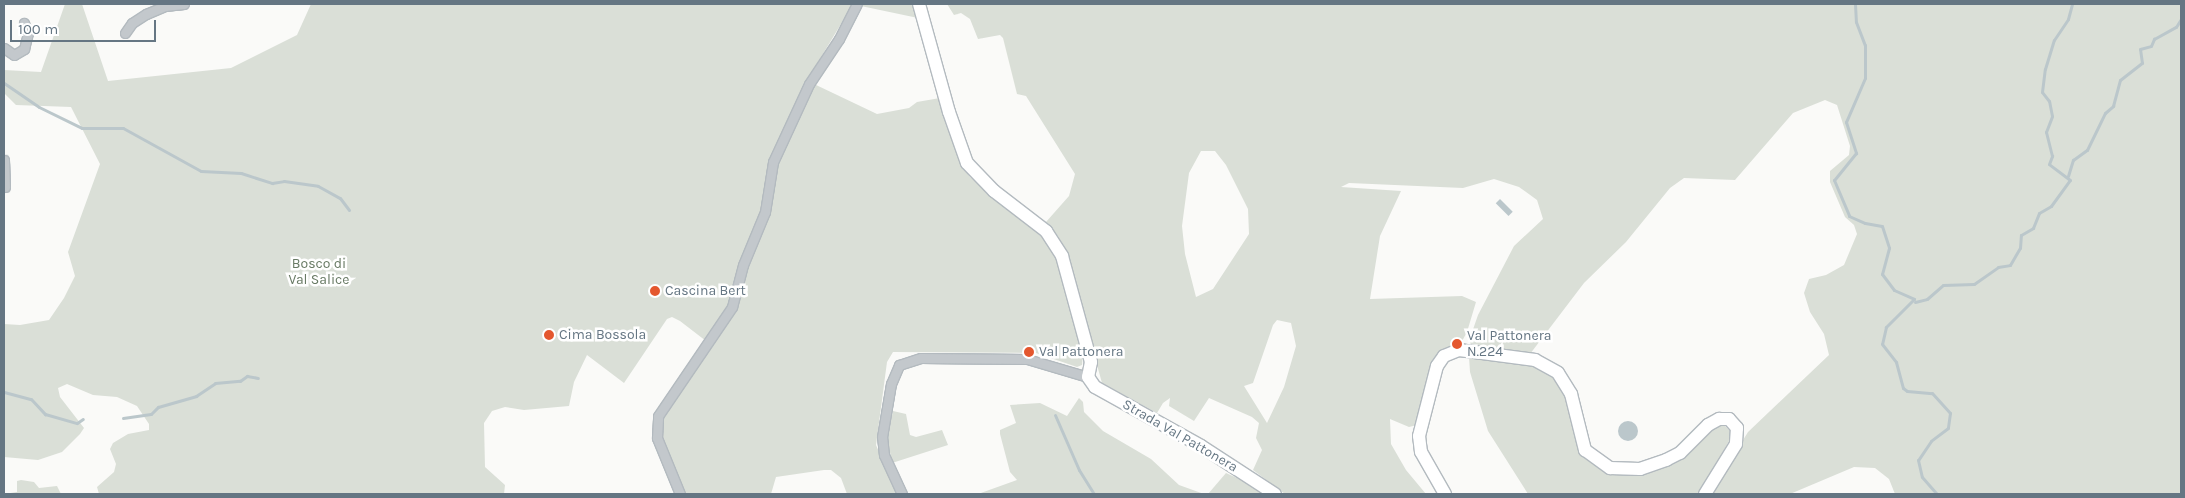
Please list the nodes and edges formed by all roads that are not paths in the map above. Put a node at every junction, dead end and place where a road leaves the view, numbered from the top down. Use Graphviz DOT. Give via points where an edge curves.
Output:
graph roads {
  1 [pos="184,4"];
  2 [pos="857,4"];
  3 [pos="918,4"];
  4 [pos="24,24"];
  5 [pos="125,33"];
  6 [pos="4,48"];
  7 [pos="4,160"];
  8 [pos="5,186"];
  9 [pos="1088,377"];
  10 [pos="680,494"];
  11 [pos="902,494"];
  12 [pos="1275,494"];
  13 [pos="1445,494"];
  14 [pos="1705,494"];
  1 -- 5 [label="street" via="165,6 146,14 132,23"];
  2 -- 10 [label="street" via="839,39 809,84 773,162 765,212 743,265 730,312 688,367 658,416 657,438"];
  3 -- 9 [label="street" via="967,163 994,191 1046,230 1062,256 1091,362"];
  4 -- 6 [label="street" via="28,33 24,49 14,55"];
  7 -- 8 [label="street"];
  9 -- 11 [label="street" via="1027,359 921,358 899,365 891,384 882,437 884,455"];
  9 -- 12 [label="street, Strada Val Pattonera" via="1095,387 1201,446"];
  13 -- 14 [label="street" via="1421,452 1419,436 1437,366 1444,356 1459,350 1535,360 1558,373 1571,394 1585,450 1610,468 1640,469 1666,460 1680,453 1708,425 1719,419 1729,419 1737,428 1736,444"];
}
